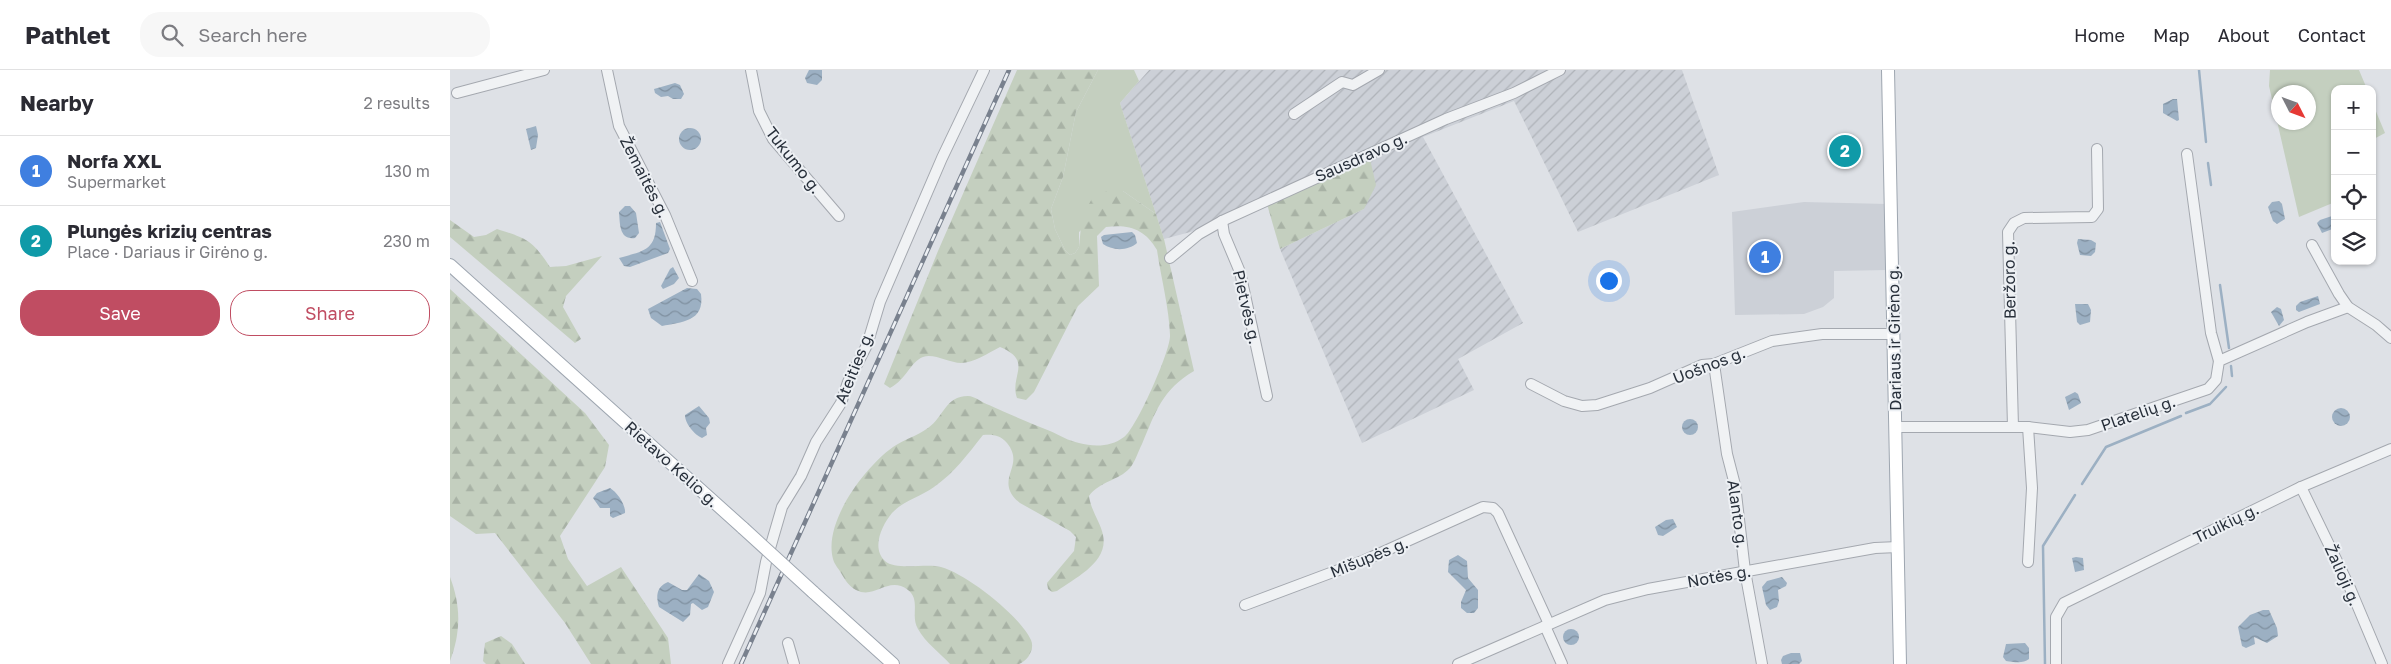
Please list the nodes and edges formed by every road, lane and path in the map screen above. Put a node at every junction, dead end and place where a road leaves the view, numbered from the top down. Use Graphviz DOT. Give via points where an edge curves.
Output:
graph roads {
  1 [pos="544,70"];
  2 [pos="607,70"];
  3 [pos="751,70"];
  4 [pos="984,70"];
  5 [pos="1379,70"];
  6 [pos="1560,70"];
  7 [pos="1888,70"];
  8 [pos="457,93"];
  9 [pos="1294,114"];
  10 [pos="2097,149"];
  11 [pos="2188,154"];
  12 [pos="839,216"];
  13 [pos="1222,221"];
  14 [pos="2312,246"];
  15 [pos="1170,258"];
  16 [pos="450,265"];
  17 [pos="692,281"];
  18 [pos="2348,307"];
  19 [pos="1894,334"];
  20 [pos="2391,338"];
  21 [pos="2219,361"];
  22 [pos="1714,364"];
  23 [pos="1531,384"];
  24 [pos="1267,396"];
  25 [pos="1895,427"];
  26 [pos="2013,427"];
  27 [pos="2028,427"];
  28 [pos="2391,449"];
  29 [pos="2301,488"];
  30 [pos="1898,547"];
  31 [pos="2028,562"];
  32 [pos="1746,571"];
  33 [pos="1245,605"];
  34 [pos="1547,625"];
  35 [pos="788,643"];
  36 [pos="728,664"];
  37 [pos="794,664"];
  38 [pos="893,664"];
  39 [pos="1458,664"];
  40 [pos="1562,664"];
  41 [pos="1762,664"];
  42 [pos="1900,664"];
  43 [pos="2056,664"];
  44 [pos="2382,664"];
  1 -- 8 [label="street"];
  2 -- 17 [label="street, Žemaitės g." via="619,126 665,215"];
  3 -- 12 [label="street, Tukumo g." via="759,110 773,139"];
  4 -- 36 [label="street, Ateities g." via="880,302 867,345 841,403 816,442 782,507 760,592"];
  5 -- 9 [label="street" via="1353,85 1342,82"];
  6 -- 13 [label="street, Sausdravo g."];
  7 -- 19 [label="main road, Dariaus ir Girėno g."];
  10 -- 26 [label="street, Beržoro g." via="2098,209 2092,217 2024,218 2014,223 2008,232"];
  11 -- 21 [label="street" via="2211,334"];
  13 -- 15 [label="street, Sausdravo g."];
  13 -- 24 [label="street, Pietvės g." via="1240,272"];
  14 -- 18 [label="street"];
  16 -- 38 [label="main road, Rietavo Kelio g., bridge"];
  18 -- 20 [label="street"];
  18 -- 21 [label="street"];
  19 -- 22 [label="street, Uošnos g." via="1822,334 1772,341"];
  19 -- 25 [label="main road, Dariaus ir Girėno g."];
  21 -- 27 [label="street, Platelių g." via="2216,380 2208,389 2105,426 2070,432"];
  22 -- 23 [label="street, Uošnos g." via="1702,365 1650,388 1597,405 1582,406"];
  22 -- 32 [label="street, Alanto g."];
  25 -- 26 [label="street, Platelių g."];
  25 -- 30 [label="main road, Dariaus ir Girėno g."];
  26 -- 27 [label="street, Platelių g."];
  27 -- 31 [label="street" via="2032,488"];
  28 -- 29 [label="street, Truikių g."];
  29 -- 43 [label="street, Truikių g." via="2064,603 2056,617"];
  29 -- 44 [label="street, Žalioji g." via="2350,588"];
  30 -- 32 [label="street, Notės g." via="1875,548"];
  30 -- 42 [label="main road, Dariaus ir Girėno g."];
  32 -- 34 [label="street, Notės g." via="1648,588 1605,600"];
  32 -- 41 [label="street, Alanto g."];
  33 -- 34 [label="street, Mišupės g." via="1365,560 1483,507 1492,508 1501,519"];
  34 -- 39 [label="street, Notės g."];
  34 -- 40 [label="street"];
  35 -- 37 [label="street"];
}
